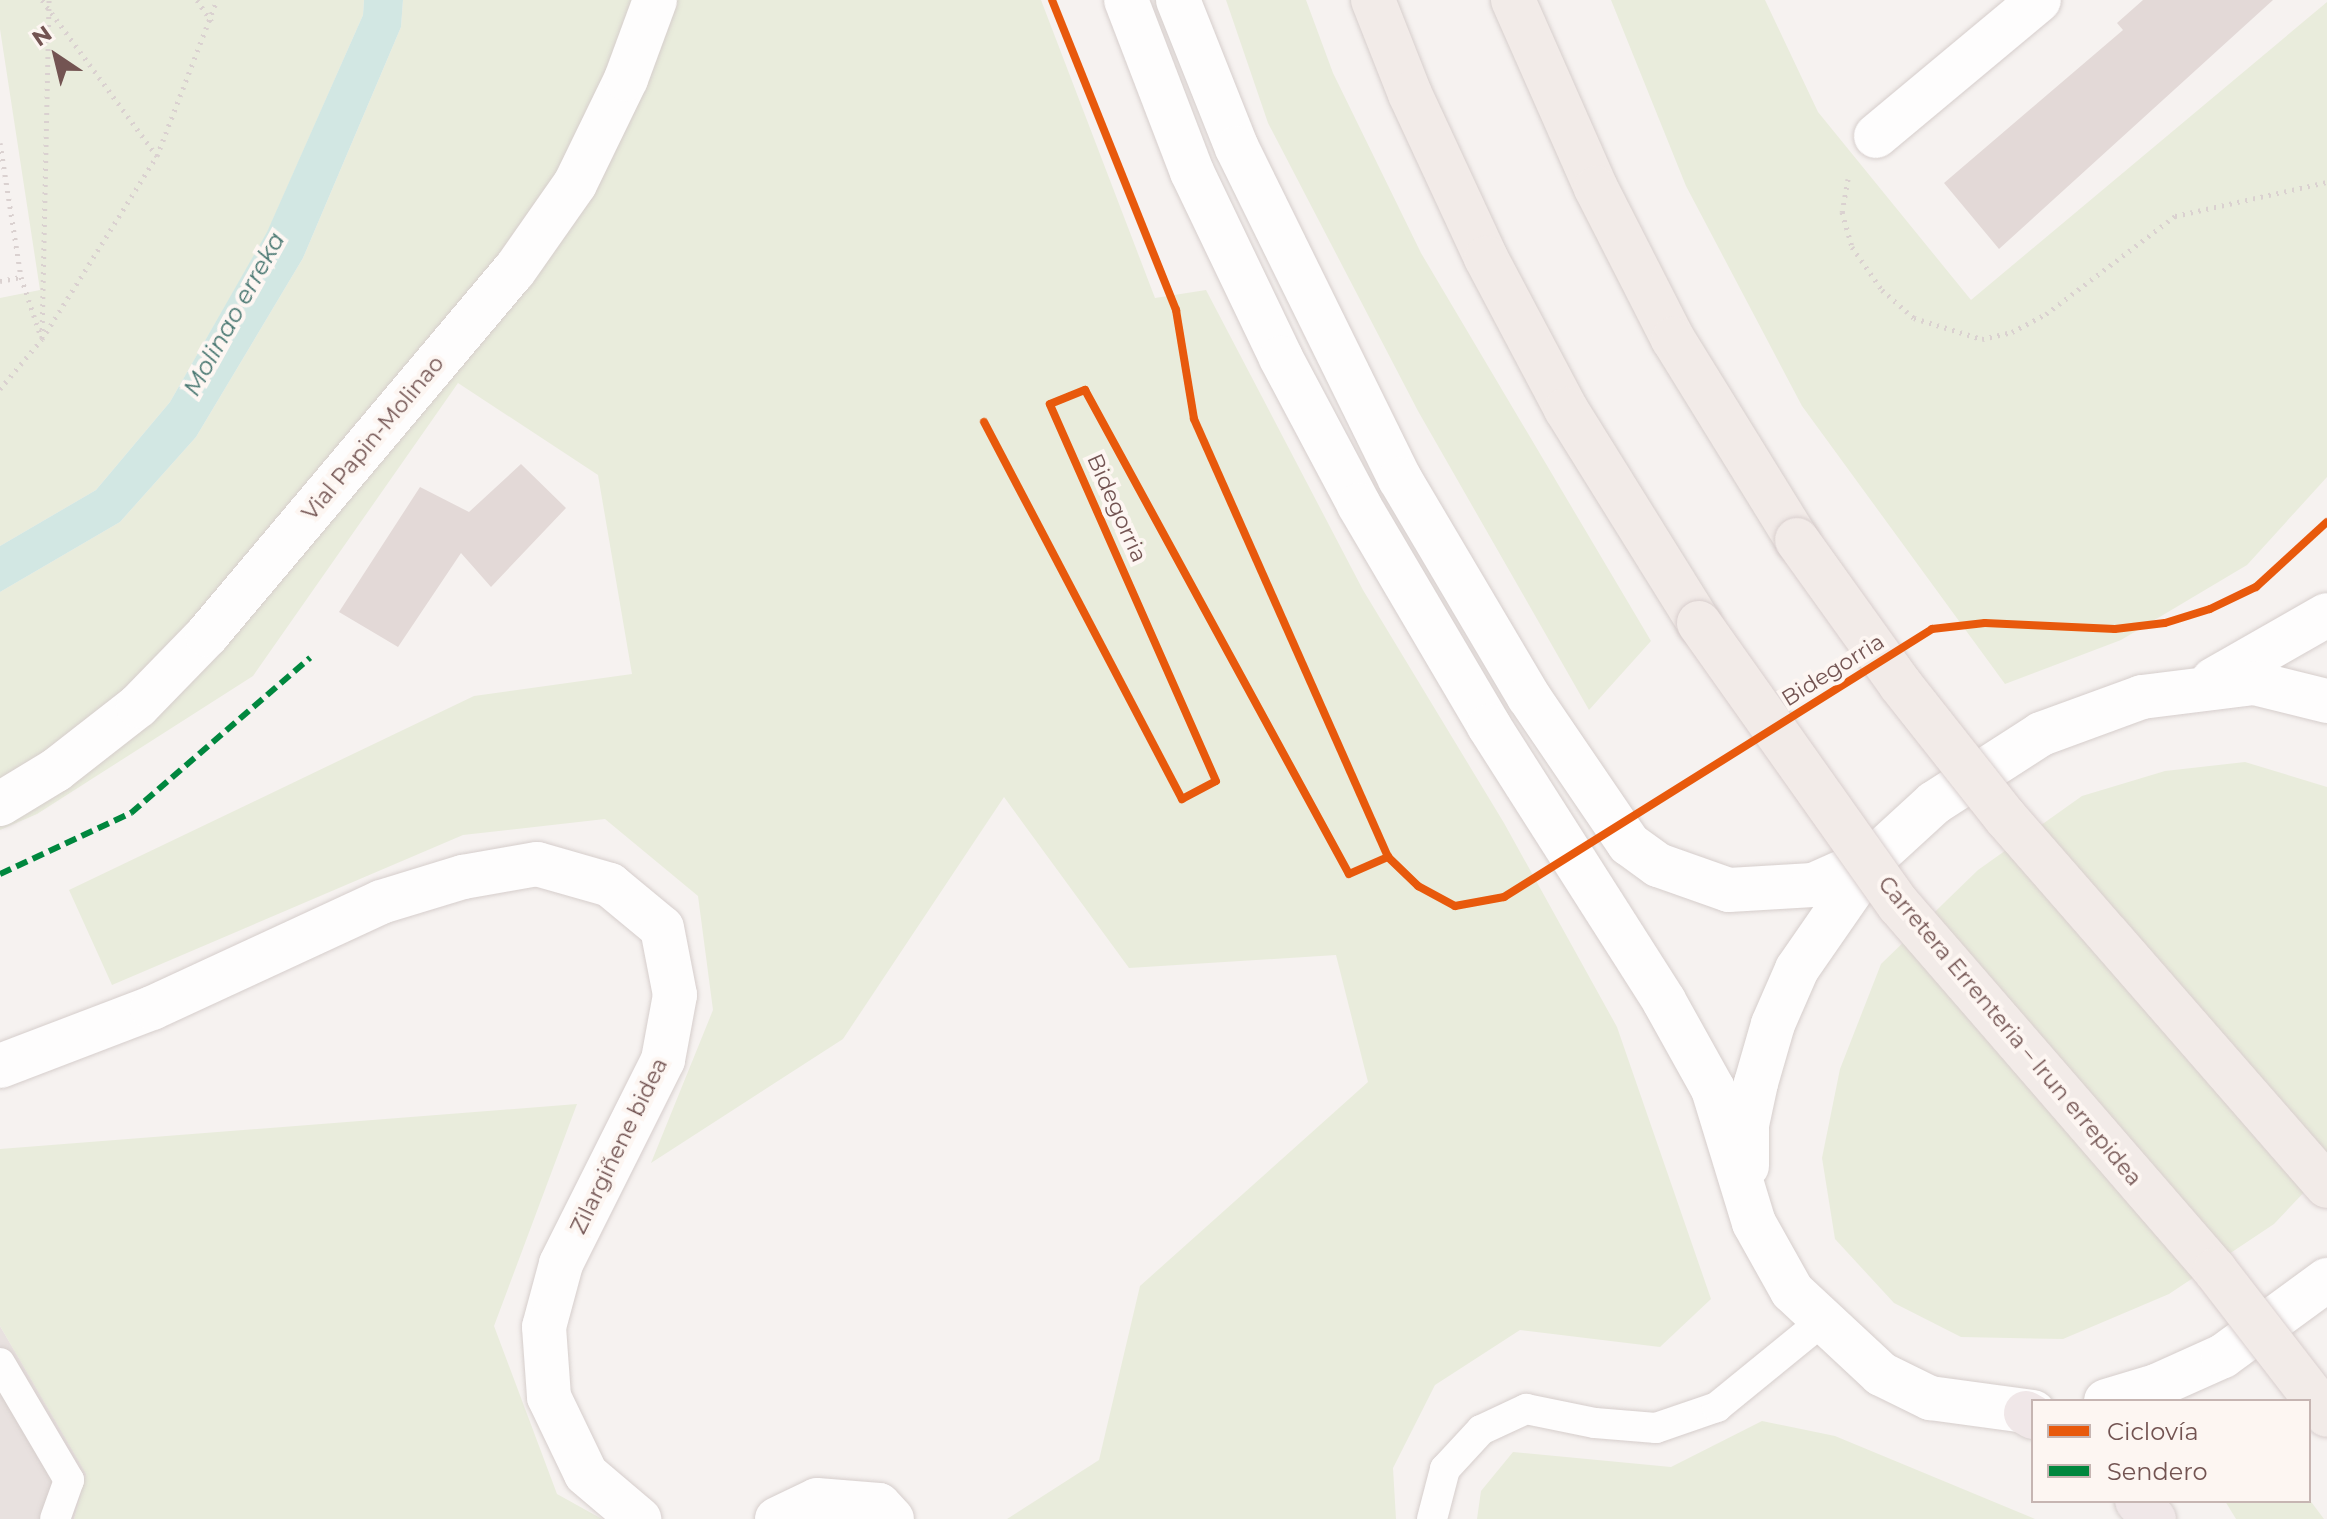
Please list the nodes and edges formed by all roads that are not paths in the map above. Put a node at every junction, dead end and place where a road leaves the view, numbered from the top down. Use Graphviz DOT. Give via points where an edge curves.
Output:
graph roads {
  1 [pos="655,0"];
  2 [pos="1126,0"];
  3 [pos="1178,0"];
  4 [pos="1373,0"];
  5 [pos="1513,0"];
  6 [pos="2039,0"];
  7 [pos="1876,136"];
  8 [pos="2327,615"];
  9 [pos="2200,686"];
  10 [pos="2327,701"];
  11 [pos="0,804"];
  12 [pos="1874,858"];
  13 [pos="0,1066"];
  14 [pos="2327,1186"];
  15 [pos="1754,1223"];
  16 [pos="2327,1280"];
  17 [pos="1820,1323"];
  18 [pos="0,1363"];
  19 [pos="2113,1399"];
  20 [pos="2031,1414"];
  21 [pos="2327,1415"];
  22 [pos="2139,1503"];
  23 [pos="55,1519"];
  24 [pos="639,1519"];
  25 [pos="777,1519"];
  26 [pos="892,1519"];
  27 [pos="1432,1519"];
  28 [pos="2154,1519"];
  1 -- 11 [label="street, Vial Papin-Molinao" via="626,79 575,184 514,271 158,686 56,770"];
  2 -- 15 [label="street" via="1192,172 1281,358 1359,505 1713,1089"];
  3 -- 12 [label="street" via="1237,148 1359,399 1484,624 1629,844 1682,876 1729,890 1813,885"];
  4 -- 21 [label="main road, Carretera Errenteria – Irun errepidea, bridge" via="1486,258 1566,409 1699,623 1899,905 2215,1270"];
  5 -- 14 [label="main road, bridge" via="1596,188 1673,339 1797,540 1900,684 2006,818"];
  6 -- 7 [label="street"];
  8 -- 9 [label="street" via="2262,656"];
  9 -- 10 [label="street" via="2254,683"];
  9 -- 12 [label="street" via="2142,697 2041,734 1934,803"];
  12 -- 15 [label="street" via="1826,921 1773,1024 1747,1125"];
  13 -- 24 [label="street, Zilargiñene bidea" via="152,1008 381,902 449,881 537,864 610,885 662,928 675,995 663,1060 561,1264 544,1327 549,1397 586,1474"];
  15 -- 17 [label="street" via="1792,1291"];
  16 -- 19 [label="street" via="2223,1356"];
  17 -- 20 [label="street" via="1881,1374 1930,1398"];
  17 -- 27 [label="lane" via="1717,1407 1656,1428 1526,1409 1481,1430 1445,1469"];
  18 -- 23 [label="lane" via="69,1480"];
  22 -- 28 [label="highway"];
  25 -- 26 [label="street" via="817,1500 879,1505"];
}
